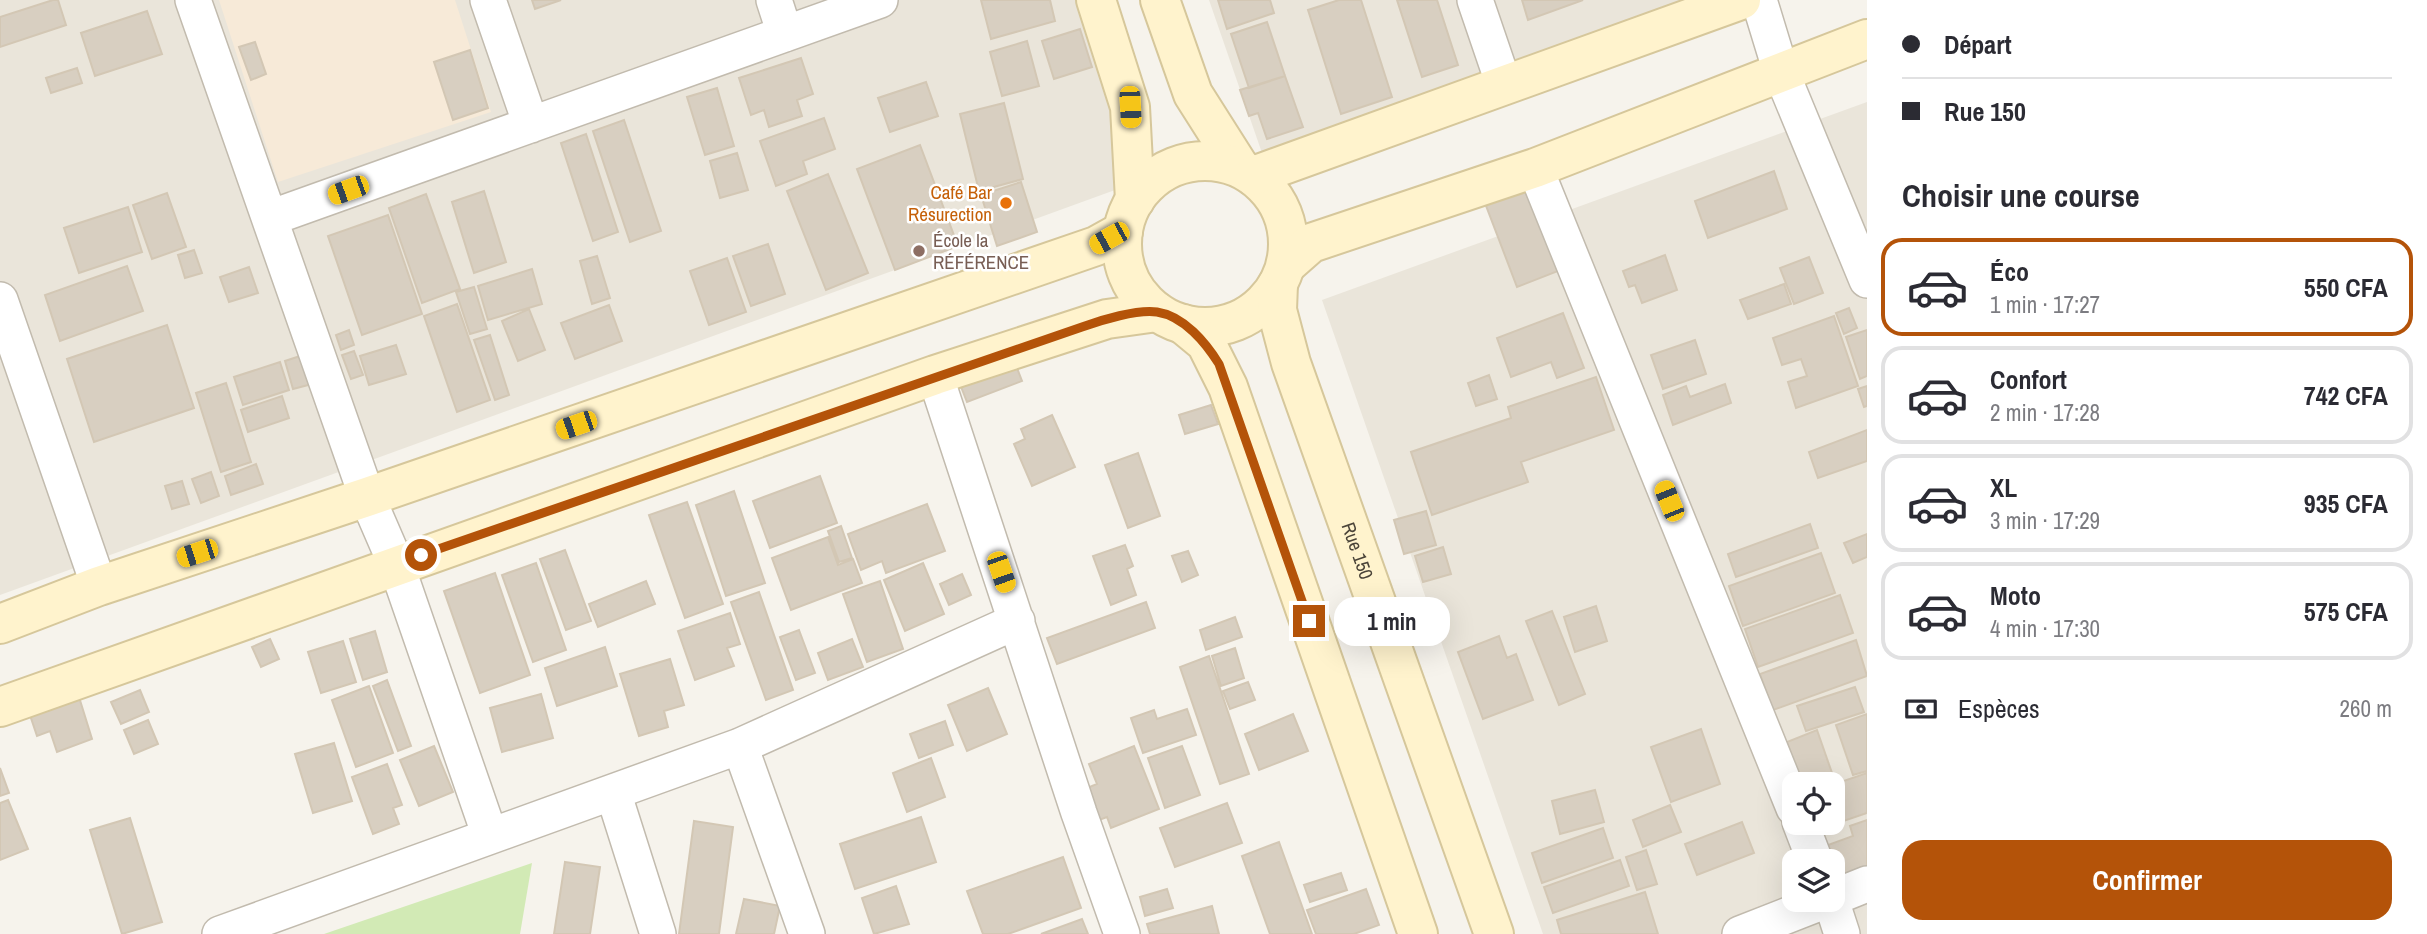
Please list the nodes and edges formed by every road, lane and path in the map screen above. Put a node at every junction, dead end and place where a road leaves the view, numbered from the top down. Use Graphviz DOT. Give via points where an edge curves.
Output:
graph roads {
  1 [pos="193,0"];
  2 [pos="488,0"];
  3 [pos="774,0"];
  4 [pos="880,0"];
  5 [pos="1097,0"];
  6 [pos="1160,0"];
  7 [pos="1475,0"];
  8 [pos="1741,0"];
  9 [pos="1759,0"];
  10 [pos="785,34"];
  11 [pos="1867,39"];
  12 [pos="1781,72"];
  13 [pos="1504,85"];
  14 [pos="531,125"];
  15 [pos="1535,168"];
  16 [pos="1247,172"];
  17 [pos="1129,215"];
  18 [pos="270,218"];
  19 [pos="1282,274"];
  20 [pos="1867,280"];
  21 [pos="0,300"];
  22 [pos="1170,318"];
  23 [pos="935,375"];
  24 [pos="368,497"];
  25 [pos="396,564"];
  26 [pos="99,586"];
  27 [pos="1017,621"];
  28 [pos="0,624"];
  29 [pos="0,706"];
  30 [pos="740,746"];
  31 [pos="1782,778"];
  32 [pos="613,792"];
  33 [pos="490,836"];
  34 [pos="1867,884"];
  35 [pos="1845,893"];
  36 [pos="1797,912"];
  37 [pos="1834,912"];
  38 [pos="232,932"];
  39 [pos="658,934"];
  40 [pos="807,934"];
  41 [pos="1122,934"];
  42 [pos="1418,934"];
  43 [pos="1494,934"];
  44 [pos="1740,934"];
  45 [pos="1842,934"];
  1 -- 18 [label="street"];
  2 -- 14 [label="street"];
  3 -- 10 [label="street"];
  4 -- 10 [label="street"];
  5 -- 17 [label="main road" via="1130,107"];
  6 -- 16 [label="main road" via="1194,94"];
  7 -- 13 [label="street"];
  8 -- 13 [label="main road"];
  9 -- 12 [label="street"];
  10 -- 14 [label="street"];
  11 -- 12 [label="main road"];
  12 -- 15 [label="main road"];
  12 -- 20 [label="street"];
  13 -- 16 [label="main road"];
  14 -- 18 [label="street"];
  15 -- 19 [label="main road" via="1311,243"];
  15 -- 31 [label="street"];
  16 -- 17 [label="main road" via="1211,160 1182,163 1155,177"];
  16 -- 19 [label="main road" via="1271,193 1283,215 1288,240"];
  17 -- 22 [label="main road" via="1123,254 1128,277 1140,296"];
  17 -- 24 [label="main road" via="1096,246"];
  18 -- 24 [label="street"];
  19 -- 22 [label="main road" via="1265,302 1237,320 1205,327"];
  19 -- 43 [label="main road, Rue 150" via="1277,310 1291,363"];
  21 -- 26 [label="street"];
  22 -- 23 [label="main road" via="1107,318"];
  22 -- 42 [label="main road" via="1206,343 1228,387"];
  23 -- 25 [label="main road"];
  23 -- 27 [label="street"];
  24 -- 25 [label="street"];
  24 -- 26 [label="main road"];
  25 -- 29 [label="main road"];
  25 -- 33 [label="street"];
  26 -- 28 [label="main road"];
  27 -- 30 [label="street"];
  27 -- 41 [label="street"];
  30 -- 32 [label="street"];
  30 -- 40 [label="street"];
  32 -- 33 [label="street"];
  32 -- 39 [label="street"];
  33 -- 38 [label="street"];
  34 -- 35 [label="street"];
  36 -- 44 [label="street"];
  37 -- 45 [label="street"];
}
